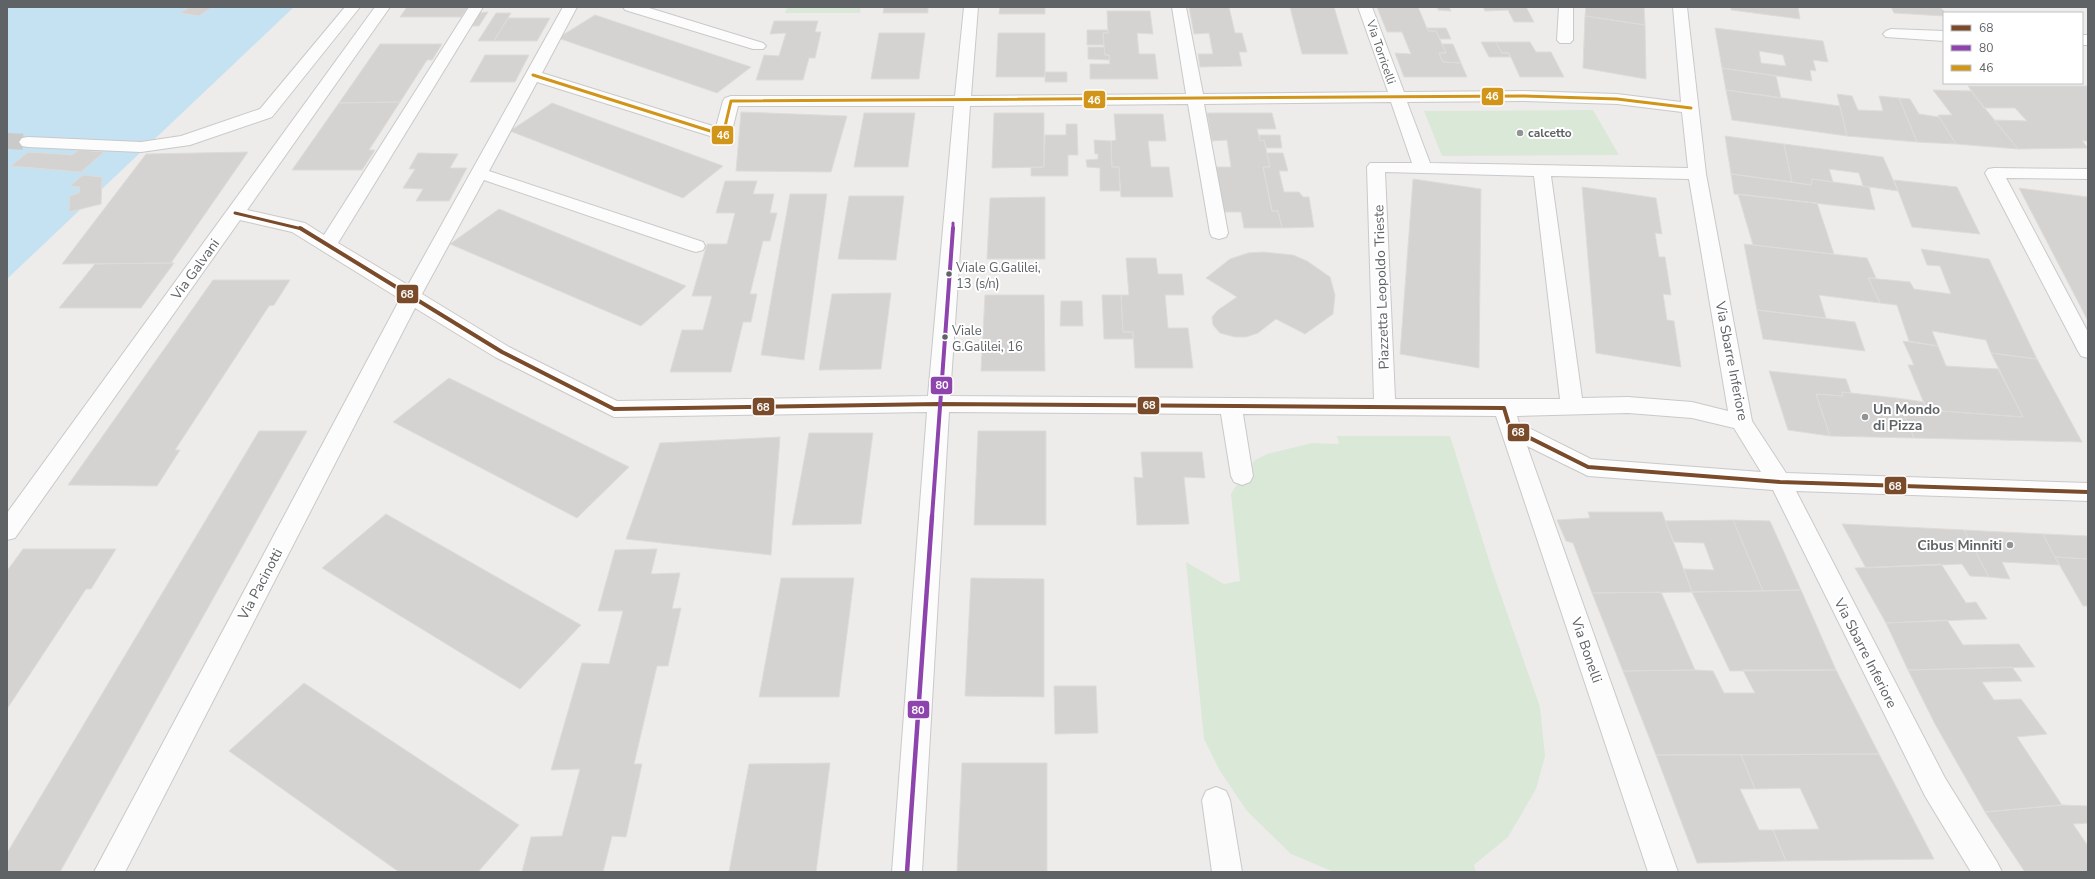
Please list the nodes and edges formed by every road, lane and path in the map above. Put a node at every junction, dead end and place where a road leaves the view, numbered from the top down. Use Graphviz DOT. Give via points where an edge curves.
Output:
graph roads {
  1 [pos="353,7"];
  2 [pos="383,7"];
  3 [pos="476,7"];
  4 [pos="570,7"];
  5 [pos="630,7"];
  6 [pos="972,7"];
  7 [pos="1179,7"];
  8 [pos="1365,7"];
  9 [pos="1566,7"];
  10 [pos="1680,7"];
  11 [pos="1891,34"];
  12 [pos="1943,36"];
  13 [pos="1565,40"];
  14 [pos="758,46"];
  15 [pos="533,75"];
  16 [pos="1396,97"];
  17 [pos="1195,99"];
  18 [pos="962,101"];
  19 [pos="1691,108"];
  20 [pos="28,142"];
  21 [pos="1423,168"];
  22 [pos="1542,171"];
  23 [pos="479,172"];
  24 [pos="1697,174"];
  25 [pos="2088,174"];
  26 [pos="235,213"];
  27 [pos="1219,233"];
  28 [pos="327,245"];
  29 [pos="696,246"];
  30 [pos="411,296"];
  31 [pos="2088,351"];
  32 [pos="939,404"];
  33 [pos="1572,406"];
  34 [pos="1231,407"];
  35 [pos="1385,407"];
  36 [pos="1507,418"];
  37 [pos="1741,422"];
  38 [pos="1242,476"];
  39 [pos="1780,482"];
  40 [pos="2088,492"];
  41 [pos="7,530"];
  42 [pos="1216,800"];
  43 [pos="109,872"];
  44 [pos="907,872"];
  45 [pos="1227,872"];
  46 [pos="1663,872"];
  47 [pos="1987,872"];
  1 -- 20 [label="street" via="266,113 184,141 141,148"];
  2 -- 26 [label="street, Via Galvani"];
  3 -- 28 [label="street"];
  4 -- 15 [label="street, Via Pacinotti"];
  5 -- 14 [label="street"];
  6 -- 18 [label="street"];
  7 -- 17 [label="street"];
  8 -- 16 [label="street, Via Torricelli"];
  9 -- 13 [label="street"];
  10 -- 19 [label="street, Via Sbarre Inferiore"];
  11 -- 12 [label="street"];
  15 -- 18 [label="street" via="723,135 731,101"];
  15 -- 23 [label="street, Via Pacinotti"];
  16 -- 17 [label="street"];
  16 -- 19 [label="street" via="1524,96 1609,99"];
  16 -- 21 [label="street, Via Torricelli"];
  17 -- 18 [label="street"];
  17 -- 27 [label="street"];
  18 -- 32 [label="street"];
  19 -- 24 [label="street, Via Sbarre Inferiore"];
  21 -- 22 [label="street"];
  21 -- 35 [label="street, Piazzetta Leopoldo Trieste" via="1376,167"];
  22 -- 24 [label="street"];
  22 -- 33 [label="street"];
  23 -- 29 [label="street"];
  23 -- 30 [label="street, Via Pacinotti"];
  24 -- 37 [label="street, Via Sbarre Inferiore"];
  25 -- 31 [label="street" via="1994,173"];
  26 -- 28 [label="street" via="298,227"];
  26 -- 41 [label="street, Via Galvani"];
  28 -- 30 [label="street"];
  30 -- 32 [label="street" via="502,352 614,409"];
  30 -- 43 [label="street, Via Pacinotti"];
  32 -- 34 [label="street"];
  32 -- 44 [label="street"];
  33 -- 36 [label="street"];
  33 -- 37 [label="street" via="1692,410"];
  34 -- 35 [label="street"];
  34 -- 38 [label="street"];
  35 -- 36 [label="street"];
  36 -- 39 [label="street" via="1588,468"];
  36 -- 46 [label="street, Via Bonelli"];
  37 -- 39 [label="street, Via Sbarre Inferiore"];
  39 -- 40 [label="street"];
  39 -- 47 [label="street, Via Sbarre Inferiore" via="1935,787"];
  42 -- 45 [label="street"];
}
